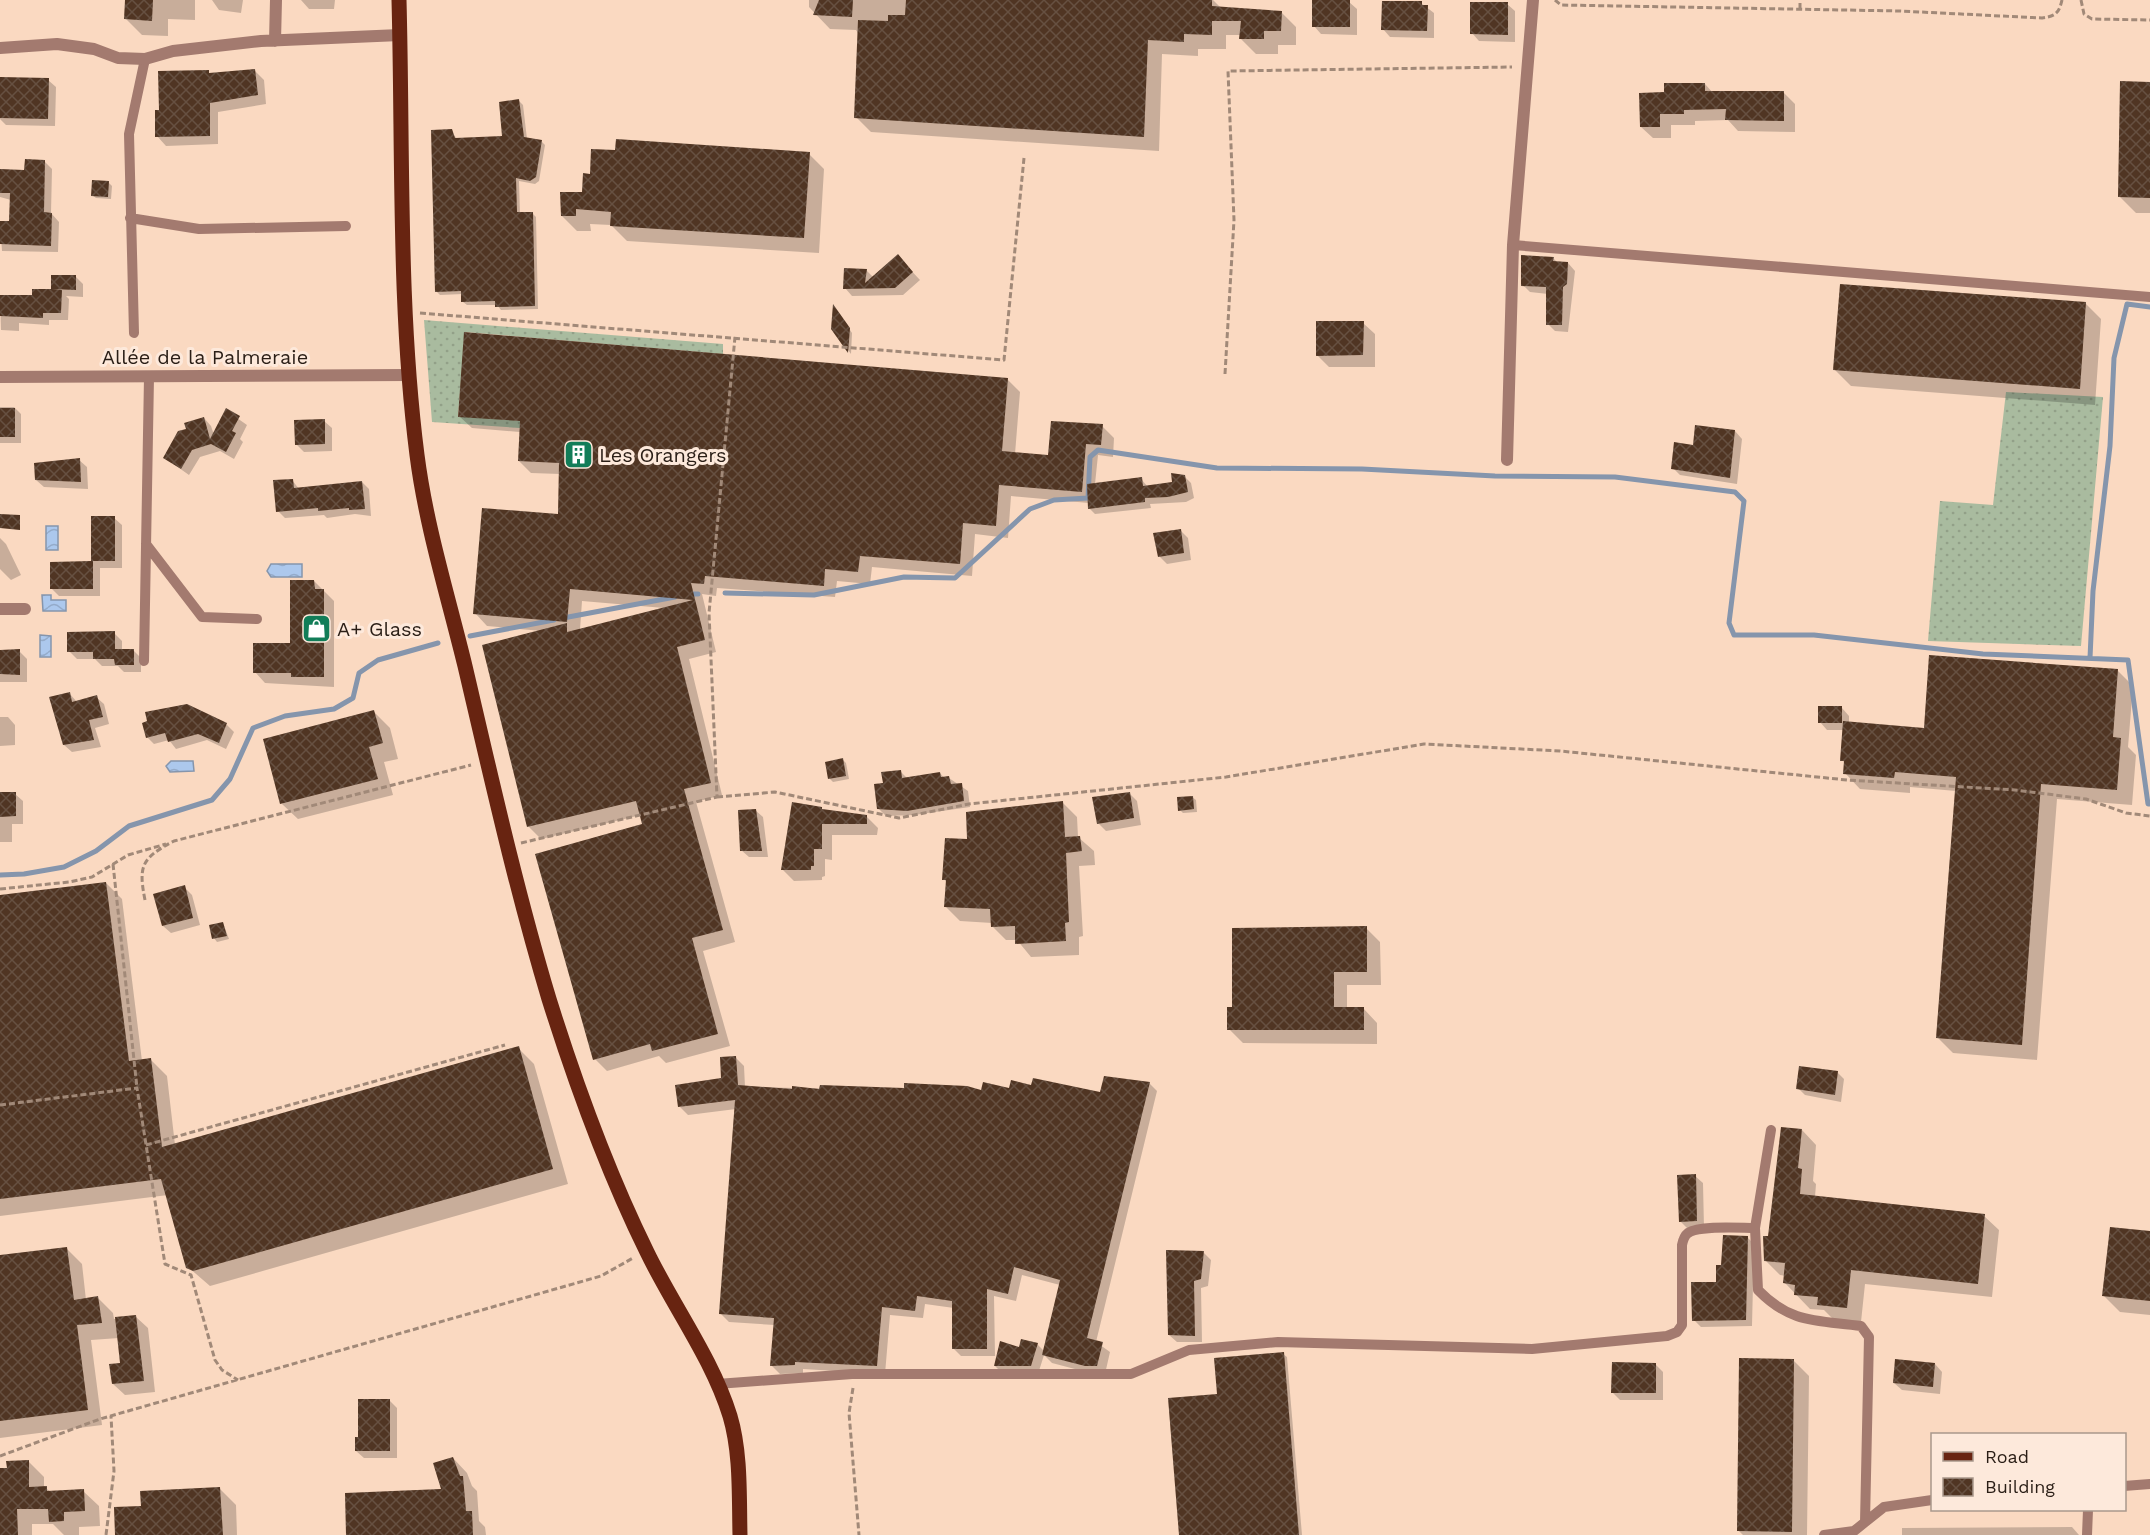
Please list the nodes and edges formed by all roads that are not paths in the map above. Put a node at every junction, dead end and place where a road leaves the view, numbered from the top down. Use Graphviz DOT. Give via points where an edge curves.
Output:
graph roads {
  1 [pos="276,0"];
  2 [pos="399,0"];
  3 [pos="1533,0"];
  4 [pos="400,35"];
  5 [pos="275,41"];
  6 [pos="0,48"];
  7 [pos="146,59"];
  8 [pos="130,218"];
  9 [pos="345,226"];
  10 [pos="1513,245"];
  11 [pos="2150,297"];
  12 [pos="134,333"];
  13 [pos="409,375"];
  14 [pos="0,377"];
  15 [pos="149,377"];
  16 [pos="1506,460"];
  17 [pos="146,544"];
  18 [pos="0,609"];
  19 [pos="25,609"];
  20 [pos="257,619"];
  21 [pos="144,661"];
  22 [pos="1771,1130"];
  23 [pos="1755,1228"];
  24 [pos="717,1384"];
  25 [pos="2150,1484"];
  26 [pos="2126,1486"];
  27 [pos="1931,1500"];
  28 [pos="2088,1511"];
  29 [pos="1865,1522"];
  30 [pos="740,1535"];
  31 [pos="1824,1535"];
  32 [pos="2087,1535"];
  1 -- 5 [label="street"];
  2 -- 4 [label="main road"];
  3 -- 10 [label="street"];
  4 -- 5 [label="street"];
  4 -- 13 [label="main road"];
  5 -- 7 [label="street" via="172,51"];
  6 -- 7 [label="street" via="57,44 94,49 118,58"];
  7 -- 8 [label="lane" via="129,134"];
  8 -- 9 [label="lane" via="199,229"];
  8 -- 12 [label="lane"];
  10 -- 11 [label="lane"];
  10 -- 16 [label="street"];
  13 -- 15 [label="street, Allée de la Palmeraie"];
  13 -- 24 [label="main road" via="420,474 508,846 548,994 582,1100 646,1251"];
  14 -- 15 [label="street, Allée de la Palmeraie"];
  15 -- 17 [label="lane"];
  17 -- 20 [label="lane" via="202,617"];
  17 -- 21 [label="lane"];
  18 -- 19 [label="street"];
  22 -- 23 [label="lane"];
  23 -- 24 [label="lane" via="1704,1229 1690,1231 1684,1237 1682,1325 1667,1336 1532,1349 1278,1342 1189,1350 1131,1374 854,1374"];
  23 -- 29 [label="lane" via="1758,1290 1774,1307 1797,1318 1861,1326 1869,1336"];
  24 -- 30 [label="main road" via="734,1430"];
  25 -- 26 [label="lane"];
  27 -- 29 [label="lane" via="1884,1507"];
  28 -- 32 [label="lane"];
  29 -- 31 [label="lane" via="1854,1531"];
}
